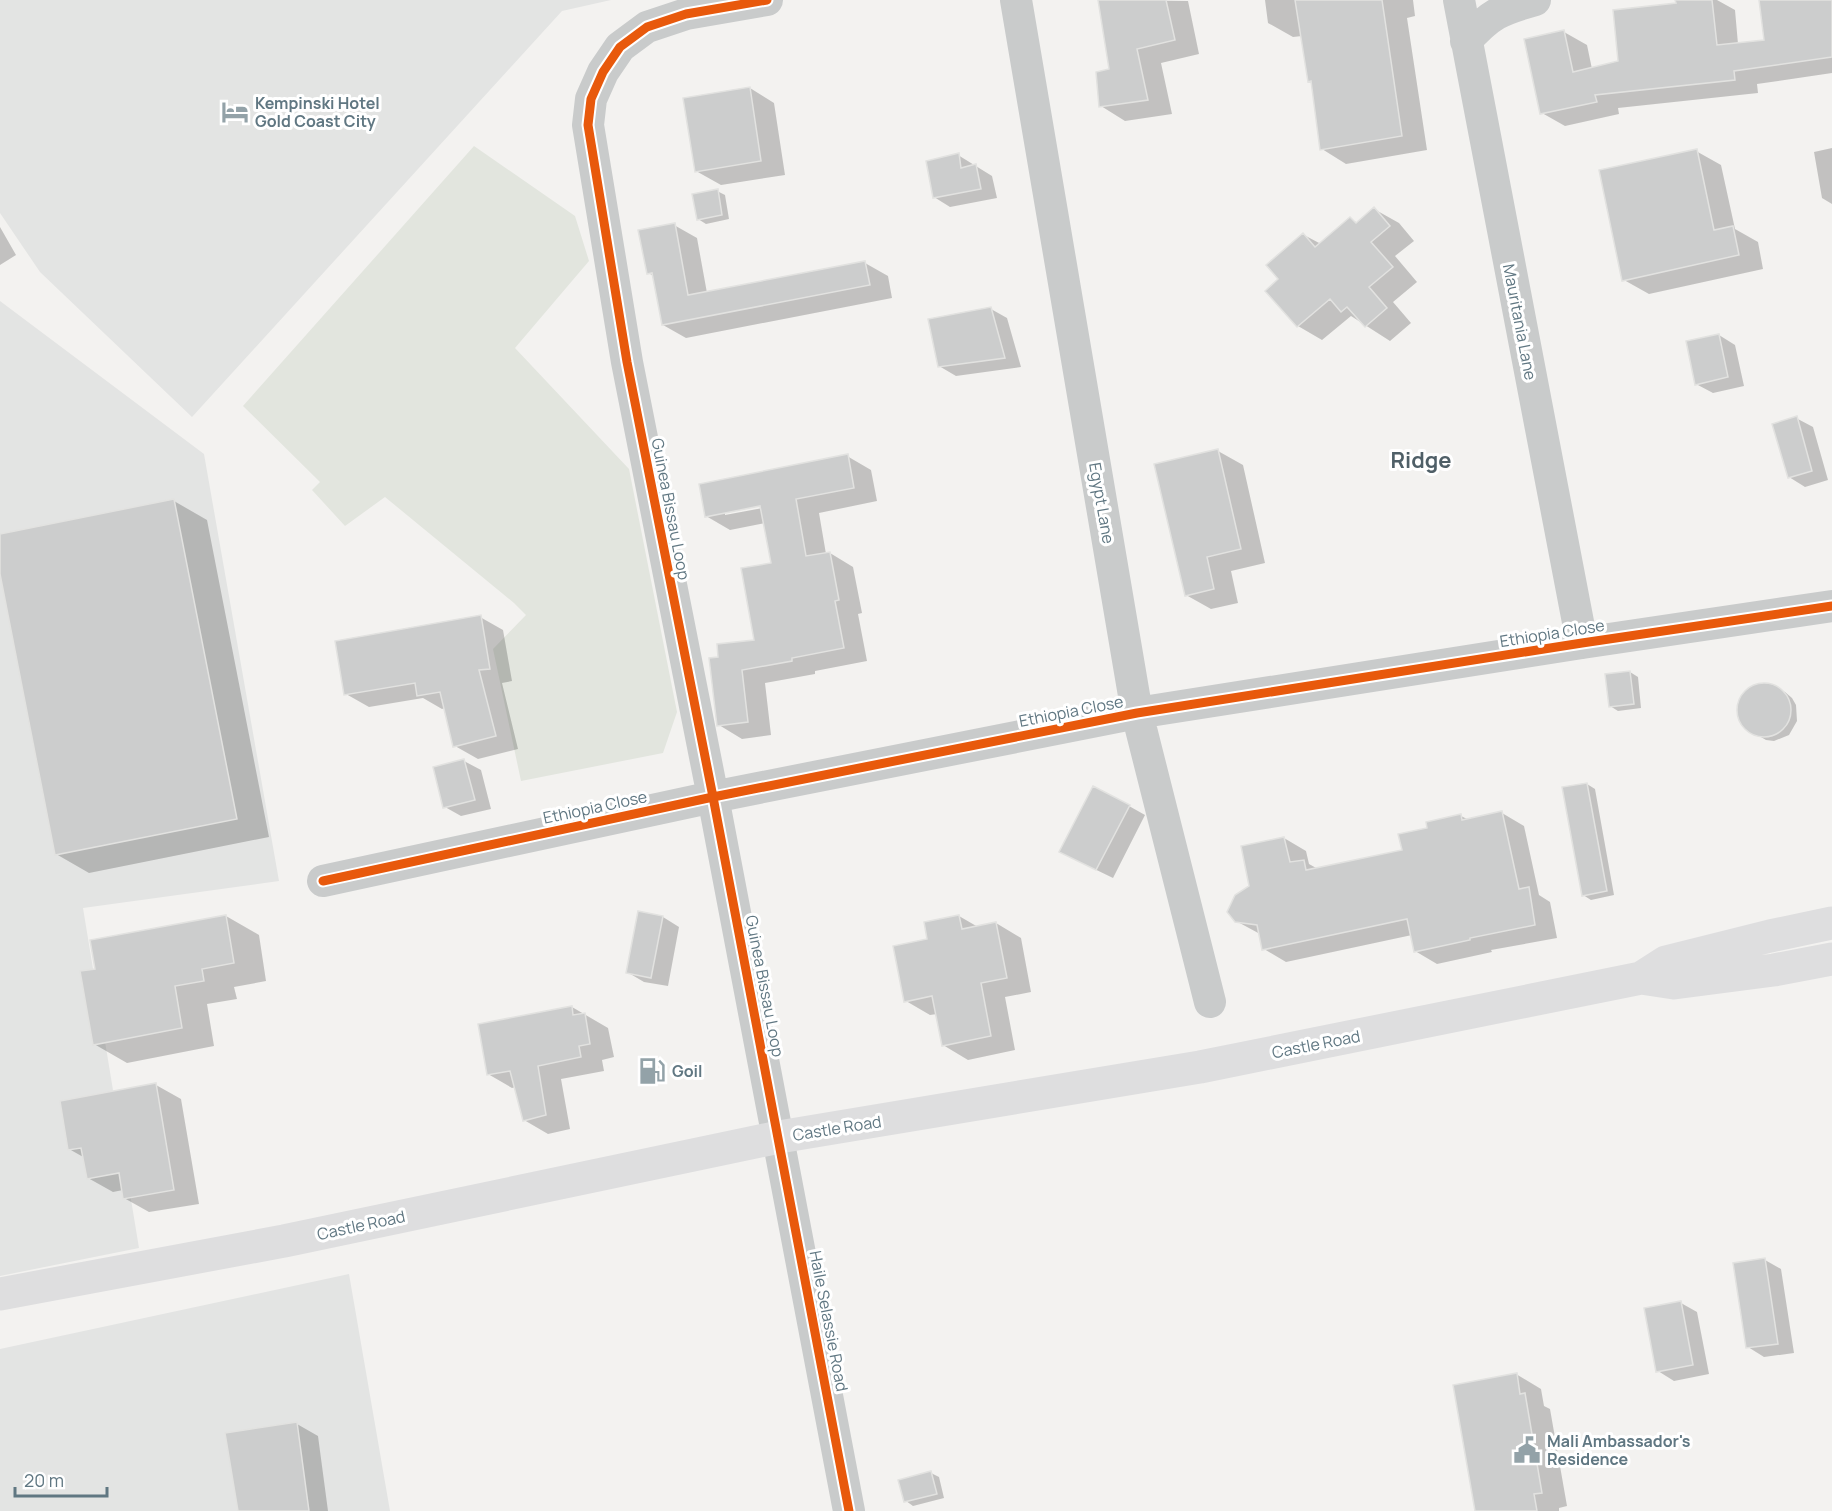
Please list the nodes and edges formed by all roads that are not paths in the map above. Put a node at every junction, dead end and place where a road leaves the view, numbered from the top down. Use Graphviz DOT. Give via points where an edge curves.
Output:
graph roads {
  1 [pos="767,0"];
  2 [pos="1016,0"];
  3 [pos="1459,0"];
  4 [pos="1535,0"];
  5 [pos="1466,41"];
  6 [pos="1832,606"];
  7 [pos="1582,643"];
  8 [pos="1137,713"];
  9 [pos="713,797"];
  10 [pos="323,881"];
  11 [pos="1832,923"];
  12 [pos="1832,959"];
  13 [pos="1641,978"];
  14 [pos="1210,1002"];
  15 [pos="778,1137"];
  16 [pos="0,1294"];
  17 [pos="849,1511"];
  1 -- 9 [label="street, Guinea Bissau Loop" via="686,14 647,27 620,47 603,72 591,99 588,125 627,362"];
  2 -- 8 [label="street, Egypt Lane"];
  3 -- 5 [label="street, Mauritania Lane"];
  4 -- 5 [label="street" via="1507,8 1484,21"];
  5 -- 7 [label="street, Mauritania Lane"];
  6 -- 7 [label="street, Ethiopia Close"];
  7 -- 8 [label="street, Ethiopia Close"];
  8 -- 9 [label="street, Ethiopia Close"];
  8 -- 14 [label="street, Egypt Lane"];
  9 -- 10 [label="street, Ethiopia Close"];
  9 -- 15 [label="street, Guinea Bissau Loop"];
  11 -- 13 [label="main road, Castle Road" via="1666,962"];
  12 -- 13 [label="main road, Castle Road" via="1674,983"];
  13 -- 15 [label="main road, Castle Road" via="1200,1067"];
  15 -- 16 [label="main road, Castle Road" via="284,1241"];
  15 -- 17 [label="street, Haile Selassie Road"];
}
